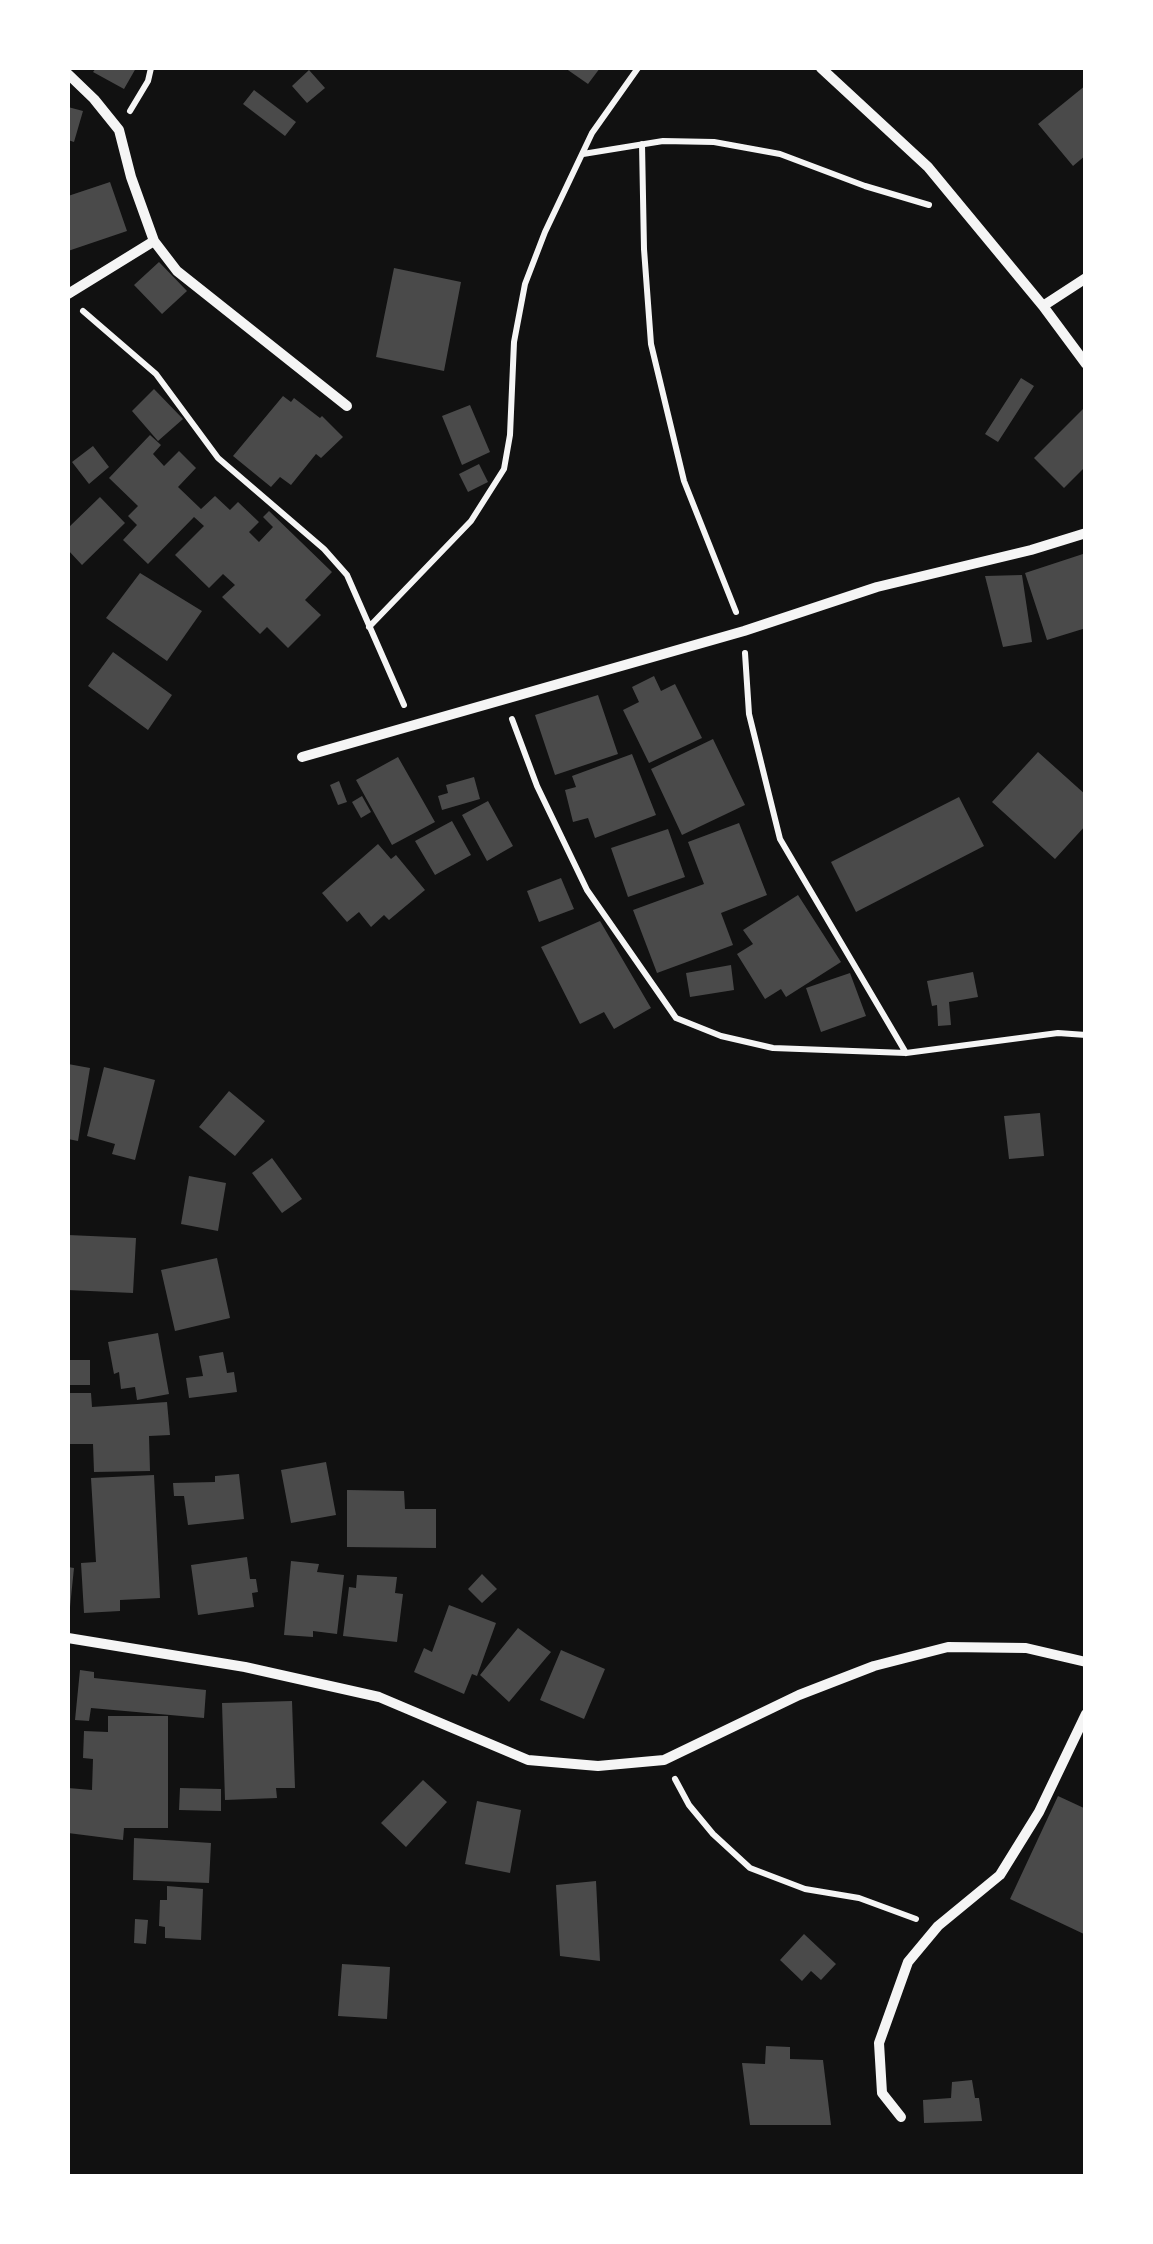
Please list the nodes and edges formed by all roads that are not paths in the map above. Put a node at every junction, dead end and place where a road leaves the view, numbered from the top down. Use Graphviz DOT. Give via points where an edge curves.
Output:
graph roads {
  1 [pos="822,68"];
  2 [pos="68,74"];
  3 [pos="154,241"];
  4 [pos="1086,278"];
  5 [pos="68,294"];
  6 [pos="1043,306"];
  7 [pos="1086,364"];
  8 [pos="346,406"];
  9 [pos="1086,533"];
  10 [pos="302,757"];
  11 [pos="68,1638"];
  12 [pos="1086,1662"];
  13 [pos="1086,1714"];
  14 [pos="902,2117"];
  1 -- 6 [label="street" via="928,167"];
  2 -- 3 [label="street" via="119,130"];
  3 -- 5 [label="street"];
  3 -- 8 [label="street" via="177,271"];
  4 -- 6 [label="street"];
  6 -- 7 [label="street"];
  9 -- 10 [label="street" via="877,587"];
  11 -- 12 [label="street" via="379,1697 528,1760 598,1766 664,1760 798,1695 948,1647 1026,1648"];
  13 -- 14 [label="street" via="1000,1875 938,1926 908,1962 879,2043 882,2092"];
}
